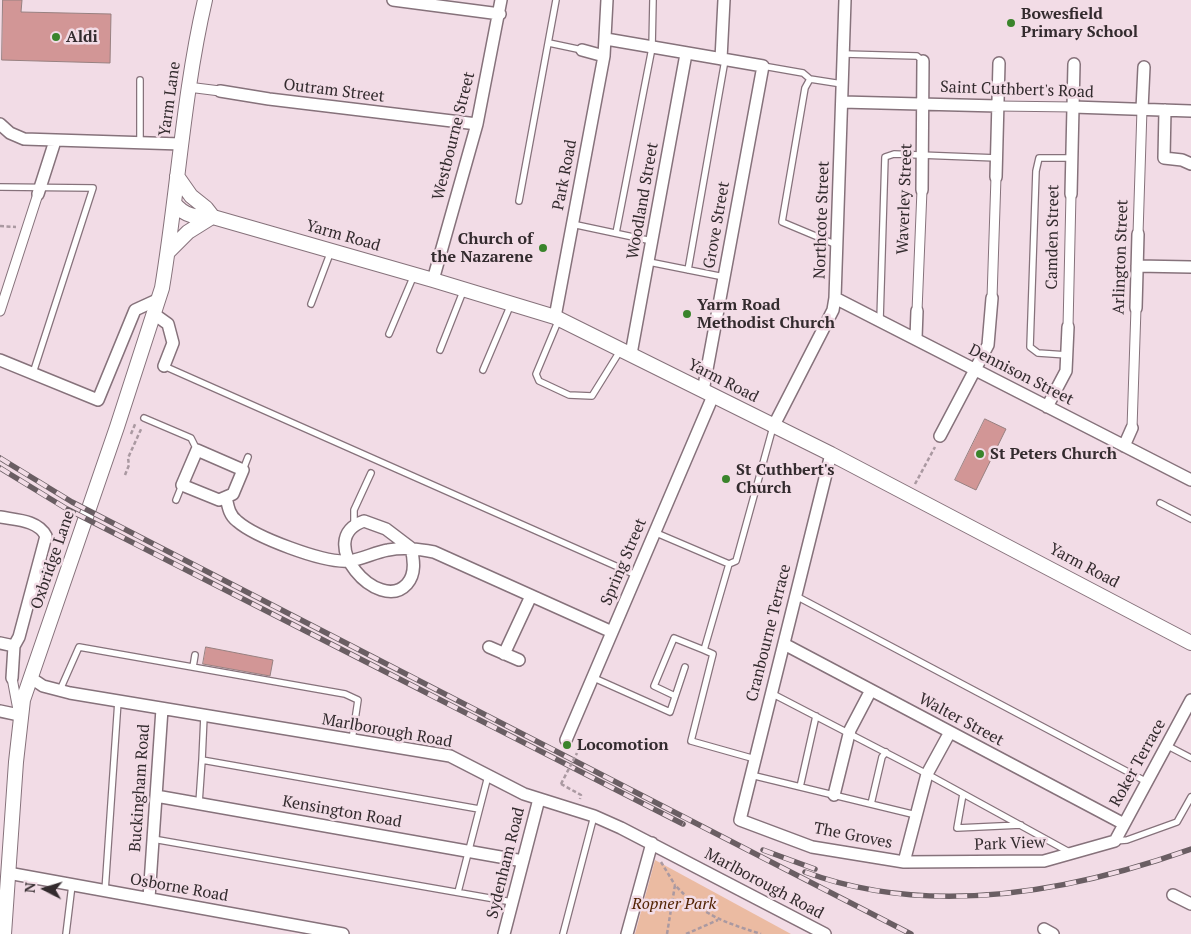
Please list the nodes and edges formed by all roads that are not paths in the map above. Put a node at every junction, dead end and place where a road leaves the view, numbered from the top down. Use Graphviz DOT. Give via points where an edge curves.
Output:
graph roads {
  1 [pos="205,0"];
  2 [pos="393,0"];
  3 [pos="502,0"];
  4 [pos="556,0"];
  5 [pos="607,0"];
  6 [pos="653,0"];
  7 [pos="724,0"];
  8 [pos="845,0"];
  9 [pos="500,14"];
  10 [pos="606,38"];
  11 [pos="549,43"];
  12 [pos="652,48"];
  13 [pos="582,50"];
  14 [pos="686,54"];
  15 [pos="844,54"];
  16 [pos="604,56"];
  17 [pos="723,60"];
  18 [pos="923,61"];
  19 [pos="999,63"];
  20 [pos="1074,64"];
  21 [pos="763,66"];
  22 [pos="1144,67"];
  23 [pos="810,79"];
  24 [pos="140,80"];
  25 [pos="842,84"];
  26 [pos="188,87"];
  27 [pos="220,91"];
  28 [pos="842,102"];
  29 [pos="924,103"];
  30 [pos="998,106"];
  31 [pos="1073,108"];
  32 [pos="1142,109"];
  33 [pos="1165,110"];
  34 [pos="1191,111"];
  35 [pos="0,124"];
  36 [pos="477,124"];
  37 [pos="55,141"];
  38 [pos="140,143"];
  39 [pos="181,144"];
  40 [pos="923,157"];
  41 [pos="996,158"];
  42 [pos="1072,158"];
  43 [pos="1191,164"];
  44 [pos="177,176"];
  45 [pos="996,177"];
  46 [pos="0,186"];
  47 [pos="922,190"];
  48 [pos="39,191"];
  49 [pos="1070,194"];
  50 [pos="519,201"];
  51 [pos="174,203"];
  52 [pos="213,217"];
  53 [pos="572,224"];
  54 [pos="616,233"];
  55 [pos="1138,234"];
  56 [pos="652,241"];
  57 [pos="838,245"];
  58 [pos="332,250"];
  59 [pos="168,252"];
  60 [pos="649,262"];
  61 [pos="1137,266"];
  62 [pos="1191,267"];
  63 [pos="688,270"];
  64 [pos="414,275"];
  65 [pos="724,277"];
  66 [pos="433,280"];
  67 [pos="464,289"];
  68 [pos="836,298"];
  69 [pos="992,298"];
  70 [pos="159,299"];
  71 [pos="312,304"];
  72 [pos="511,304"];
  73 [pos="1136,308"];
  74 [pos="0,311"];
  75 [pos="917,311"];
  76 [pos="154,314"];
  77 [pos="557,318"];
  78 [pos="880,320"];
  79 [pos="1068,327"];
  80 [pos="389,334"];
  81 [pos="916,338"];
  82 [pos="440,350"];
  83 [pos="626,351"];
  84 [pos="1067,355"];
  85 [pos="0,360"];
  86 [pos="164,366"];
  87 [pos="483,370"];
  88 [pos="976,370"];
  89 [pos="32,373"];
  90 [pos="708,393"];
  91 [pos="1047,407"];
  92 [pos="144,421"];
  93 [pos="773,426"];
  94 [pos="1132,428"];
  95 [pos="940,436"];
  96 [pos="1124,446"];
  97 [pos="197,450"];
  98 [pos="832,454"];
  99 [pos="248,457"];
  100 [pos="243,470"];
  101 [pos="371,473"];
  102 [pos="1191,480"];
  103 [pos="182,485"];
  104 [pos="226,497"];
  105 [pos="176,500"];
  106 [pos="1160,503"];
  107 [pos="0,517"];
  108 [pos="1191,519"];
  109 [pos="354,525"];
  110 [pos="654,532"];
  111 [pos="411,548"];
  112 [pos="349,561"];
  113 [pos="729,564"];
  114 [pos="636,575"];
  115 [pos="531,596"];
  116 [pos="796,596"];
  117 [pos="612,632"];
  118 [pos="1191,642"];
  119 [pos="0,643"];
  120 [pos="784,644"];
  121 [pos="14,646"];
  122 [pos="489,647"];
  123 [pos="704,650"];
  124 [pos="504,654"];
  125 [pos="195,655"];
  126 [pos="519,660"];
  127 [pos="193,667"];
  128 [pos="685,667"];
  129 [pos="12,678"];
  130 [pos="31,678"];
  131 [pos="594,678"];
  132 [pos="60,690"];
  133 [pos="871,690"];
  134 [pos="771,693"];
  135 [pos="675,696"];
  136 [pos="118,700"];
  137 [pos="1191,700"];
  138 [pos="162,709"];
  139 [pos="0,711"];
  140 [pos="20,715"];
  141 [pos="204,716"];
  142 [pos="816,716"];
  143 [pos="950,732"];
  144 [pos="849,733"];
  145 [pos="352,740"];
  146 [pos="566,740"];
  147 [pos="1166,745"];
  148 [pos="886,752"];
  149 [pos="1191,758"];
  150 [pos="755,759"];
  151 [pos="202,760"];
  152 [pos="751,774"];
  153 [pos="928,774"];
  154 [pos="488,775"];
  155 [pos="1147,782"];
  156 [pos="800,786"];
  157 [pos="963,794"];
  158 [pos="834,795"];
  159 [pos="156,796"];
  160 [pos="1191,797"];
  161 [pos="539,799"];
  162 [pos="199,803"];
  163 [pos="871,804"];
  164 [pos="479,809"];
  165 [pos="916,815"];
  166 [pos="594,816"];
  167 [pos="740,820"];
  168 [pos="1124,824"];
  169 [pos="1021,825"];
  170 [pos="153,839"];
  171 [pos="1115,841"];
  172 [pos="652,843"];
  173 [pos="5,851"];
  174 [pos="469,851"];
  175 [pos="1074,854"];
  176 [pos="523,860"];
  177 [pos="904,862"];
  178 [pos="8,873"];
  179 [pos="72,885"];
  180 [pos="105,891"];
  181 [pos="458,892"];
  182 [pos="1173,895"];
  183 [pos="149,898"];
  184 [pos="512,902"];
  185 [pos="1191,904"];
  186 [pos="282,929"];
  187 [pos="0,933"];
  188 [pos="4,934"];
  189 [pos="66,934"];
  190 [pos="343,934"];
  191 [pos="504,934"];
  192 [pos="563,934"];
  193 [pos="627,934"];
  194 [pos="825,934"];
  1 -- 26 [label="street, Yarm Lane"];
  2 -- 9 [label="street"];
  3 -- 9 [label="street, Westbourne Street"];
  4 -- 11 [label="lane"];
  5 -- 10 [label="street, Park Road"];
  6 -- 12 [label="lane"];
  7 -- 17 [label="street"];
  8 -- 15 [label="street, Northcote Street"];
  9 -- 36 [label="street, Westbourne Street"];
  10 -- 12 [label="street"];
  10 -- 16 [label="street, Park Road"];
  11 -- 13 [label="lane"];
  11 -- 50 [label="lane"];
  12 -- 14 [label="street"];
  12 -- 54 [label="lane"];
  13 -- 16 [label="street"];
  14 -- 17 [label="street"];
  14 -- 56 [label="street, Woodland Street"];
  15 -- 18 [label="lane" via="917,56"];
  15 -- 25 [label="street, Northcote Street"];
  16 -- 53 [label="street, Park Road"];
  17 -- 21 [label="street"];
  17 -- 63 [label="lane"];
  18 -- 29 [label="street, Waverley Street"];
  19 -- 30 [label="street"];
  20 -- 31 [label="street, Camden Street"];
  21 -- 23 [label="lane" via="803,73"];
  21 -- 65 [label="street, Grove Street"];
  22 -- 32 [label="street, Arlington Street"];
  23 -- 25 [label="lane"];
  23 -- 57 [label="lane" via="805,88 782,222"];
  24 -- 38 [label="lane"];
  25 -- 28 [label="street, Northcote Street"];
  26 -- 27 [label="street, Outram Street"];
  26 -- 39 [label="street, Yarm Lane"];
  27 -- 36 [label="street, Outram Street"];
  28 -- 29 [label="street, Saint Cuthbert's Road"];
  28 -- 57 [label="street, Northcote Street"];
  29 -- 30 [label="street, Saint Cuthbert's Road"];
  29 -- 40 [label="street, Waverley Street"];
  30 -- 31 [label="street, Saint Cuthbert's Road"];
  30 -- 41 [label="street"];
  31 -- 32 [label="street, Saint Cuthbert's Road"];
  31 -- 42 [label="street, Camden Street"];
  32 -- 33 [label="street, Saint Cuthbert's Road"];
  32 -- 55 [label="street, Arlington Street"];
  33 -- 34 [label="street, Saint Cuthbert's Road"];
  33 -- 43 [label="street" via="1164,158"];
  35 -- 37 [label="street" via="24,139"];
  36 -- 66 [label="street, Westbourne Street"];
  37 -- 38 [label="street"];
  37 -- 48 [label="street"];
  38 -- 39 [label="street"];
  39 -- 44 [label="street, Yarm Lane"];
  40 -- 41 [label="lane"];
  40 -- 47 [label="street, Waverley Street"];
  40 -- 78 [label="lane" via="894,154 885,157"];
  41 -- 45 [label="street"];
  42 -- 49 [label="street, Camden Street"];
  42 -- 84 [label="lane" via="1039,158 1036,171 1030,347 1038,353"];
  44 -- 51 [label="street, Yarm Lane"];
  44 -- 52 [label="street, Yarm Road" via="191,196"];
  45 -- 69 [label="street"];
  46 -- 48 [label="lane"];
  47 -- 75 [label="street, Waverley Street"];
  48 -- 74 [label="street"];
  48 -- 89 [label="lane" via="93,188"];
  49 -- 79 [label="street, Camden Street"];
  51 -- 52 [label="street, Yarm Road" via="180,212 191,216"];
  51 -- 59 [label="street, Oxbridge Lane"];
  52 -- 58 [label="street, Yarm Road"];
  52 -- 59 [label="street" via="188,232"];
  53 -- 54 [label="lane"];
  53 -- 77 [label="street, Park Road"];
  54 -- 56 [label="lane"];
  55 -- 61 [label="street, Arlington Street"];
  56 -- 60 [label="street, Woodland Street"];
  57 -- 68 [label="street, Northcote Street"];
  58 -- 64 [label="street, Yarm Road"];
  58 -- 71 [label="lane"];
  59 -- 70 [label="street, Oxbridge Lane"];
  60 -- 63 [label="lane"];
  60 -- 83 [label="street, Woodland Street"];
  61 -- 62 [label="street"];
  61 -- 73 [label="street, Arlington Street"];
  63 -- 65 [label="lane"];
  64 -- 66 [label="street, Yarm Road"];
  64 -- 80 [label="lane"];
  65 -- 90 [label="street, Grove Street"];
  66 -- 67 [label="street, Yarm Road"];
  67 -- 72 [label="street, Yarm Road"];
  67 -- 82 [label="lane"];
  68 -- 78 [label="street, Dennison Street"];
  68 -- 93 [label="street, Northcote Street" via="833,310"];
  69 -- 88 [label="street" via="988,345"];
  70 -- 76 [label="street, Oxbridge Lane"];
  70 -- 89 [label="street" via="135,310 98,400"];
  72 -- 77 [label="street, Yarm Road"];
  72 -- 87 [label="lane"];
  73 -- 94 [label="street, Arlington Street"];
  75 -- 81 [label="street, Waverley Street"];
  76 -- 86 [label="street" via="168,324 173,342"];
  76 -- 130 [label="street, Oxbridge Lane"];
  77 -- 83 [label="street, Yarm Road"];
  77 -- 83 [label="lane" via="536,374 539,381 569,395 592,396"];
  78 -- 81 [label="street, Dennison Street"];
  79 -- 84 [label="street, Camden Street"];
  81 -- 88 [label="street, Dennison Street"];
  83 -- 90 [label="street, Yarm Road"];
  84 -- 91 [label="street, Camden Street" via="1066,372"];
  85 -- 89 [label="street"];
  86 -- 114 [label="lane"];
  88 -- 91 [label="street, Dennison Street"];
  88 -- 95 [label="street"];
  90 -- 93 [label="street, Yarm Road"];
  90 -- 110 [label="street, Spring Street"];
  91 -- 96 [label="street, Dennison Street"];
  92 -- 97 [label="lane" via="192,438"];
  93 -- 98 [label="street, Yarm Road"];
  93 -- 113 [label="lane" via="736,561"];
  94 -- 96 [label="street, Arlington Street"];
  96 -- 102 [label="street, Dennison Street"];
  97 -- 100 [label="street"];
  97 -- 103 [label="street"];
  98 -- 116 [label="street, Cranbourne Terrace"];
  98 -- 118 [label="street, Yarm Road"];
  99 -- 100 [label="lane"];
  100 -- 104 [label="street" via="232,494"];
  101 -- 109 [label="lane" via="354,510"];
  103 -- 104 [label="street" via="219,500"];
  103 -- 105 [label="lane"];
  104 -- 112 [label="street" via="229,511 246,528 314,557"];
  106 -- 108 [label="lane"];
  107 -- 121 [label="street" via="39,526 46,536"];
  109 -- 111 [label="street" via="364,521 374,523"];
  109 -- 112 [label="street" via="346,536 344,551"];
  110 -- 113 [label="lane"];
  110 -- 114 [label="street, Spring Street"];
  111 -- 112 [label="street" via="389,550"];
  111 -- 112 [label="street" via="413,573 409,582 396,591 380,590 370,585"];
  111 -- 115 [label="street" via="434,552"];
  113 -- 123 [label="lane"];
  114 -- 117 [label="street, Spring Street"];
  115 -- 117 [label="street"];
  115 -- 124 [label="street"];
  116 -- 120 [label="street, Cranbourne Terrace"];
  116 -- 155 [label="lane"];
  117 -- 131 [label="street, Spring Street"];
  119 -- 121 [label="street"];
  120 -- 133 [label="street, Walter Street"];
  120 -- 134 [label="street, Cranbourne Terrace"];
  121 -- 129 [label="street"];
  122 -- 124 [label="street"];
  123 -- 135 [label="lane" via="674,638 654,686"];
  123 -- 150 [label="lane" via="713,654 691,741"];
  124 -- 126 [label="street"];
  125 -- 127 [label="lane"];
  127 -- 132 [label="lane" via="79,647"];
  127 -- 145 [label="lane" via="345,694 358,700"];
  128 -- 135 [label="lane"];
  129 -- 140 [label="street"];
  130 -- 132 [label="street, Marlborough Road" via="43,686"];
  130 -- 140 [label="street, Oxbridge Lane"];
  131 -- 135 [label="lane" via="670,712"];
  131 -- 146 [label="street, Spring Street"];
  132 -- 136 [label="street, Marlborough Road"];
  133 -- 143 [label="street, Walter Street"];
  133 -- 144 [label="street"];
  134 -- 142 [label="lane"];
  134 -- 150 [label="street, Cranbourne Terrace"];
  136 -- 138 [label="street, Marlborough Road"];
  136 -- 180 [label="lane"];
  137 -- 147 [label="street, Roker Terrace"];
  138 -- 141 [label="street, Marlborough Road"];
  138 -- 159 [label="street, Buckingham Road"];
  139 -- 140 [label="street"];
  140 -- 173 [label="street, Oxbridge Lane"];
  141 -- 145 [label="street, Marlborough Road"];
  141 -- 151 [label="lane"];
  142 -- 144 [label="lane"];
  142 -- 156 [label="lane"];
  143 -- 153 [label="street"];
  143 -- 168 [label="street, Walter Street"];
  144 -- 148 [label="lane"];
  144 -- 158 [label="street"];
  145 -- 154 [label="street, Marlborough Road" via="450,756"];
  147 -- 149 [label="lane"];
  147 -- 155 [label="street, Roker Terrace"];
  148 -- 153 [label="lane"];
  148 -- 163 [label="lane"];
  150 -- 152 [label="street, Cranbourne Terrace"];
  151 -- 162 [label="lane"];
  151 -- 164 [label="lane"];
  152 -- 156 [label="lane"];
  152 -- 167 [label="street, Cranbourne Terrace"];
  153 -- 157 [label="lane"];
  153 -- 165 [label="street"];
  154 -- 161 [label="street, Marlborough Road"];
  154 -- 164 [label="lane"];
  155 -- 168 [label="street, Roker Terrace"];
  156 -- 158 [label="lane"];
  157 -- 169 [label="lane"];
  157 -- 169 [label="lane" via="957,828"];
  158 -- 163 [label="lane"];
  159 -- 162 [label="street, Kensington Road"];
  159 -- 170 [label="street, Buckingham Road"];
  160 -- 171 [label="lane" via="1177,822 1127,840"];
  161 -- 166 [label="street, Marlborough Road"];
  161 -- 176 [label="street, Sydenham Road"];
  162 -- 174 [label="street, Kensington Road"];
  163 -- 165 [label="lane"];
  164 -- 174 [label="lane"];
  165 -- 177 [label="street"];
  166 -- 172 [label="street, Marlborough Road"];
  166 -- 192 [label="lane"];
  167 -- 177 [label="street, The Groves" via="812,847"];
  168 -- 171 [label="street, Roker Terrace"];
  169 -- 175 [label="lane"];
  170 -- 181 [label="lane"];
  170 -- 183 [label="street, Buckingham Road"];
  171 -- 175 [label="street, Park View"];
  172 -- 193 [label="street"];
  172 -- 194 [label="street, Marlborough Road"];
  173 -- 178 [label="street, Oxbridge Lane"];
  174 -- 176 [label="street, Kensington Road"];
  174 -- 181 [label="lane"];
  175 -- 177 [label="street, Park View" via="1044,861"];
  176 -- 184 [label="street, Sydenham Road"];
  178 -- 179 [label="street, Osborne Road"];
  178 -- 188 [label="street, Oxbridge Lane"];
  179 -- 180 [label="street, Osborne Road"];
  179 -- 189 [label="lane"];
  180 -- 183 [label="street, Osborne Road"];
  181 -- 184 [label="lane"];
  182 -- 185 [label="street"];
  183 -- 186 [label="street, Osborne Road"];
  184 -- 191 [label="street, Sydenham Road"];
  186 -- 190 [label="street, Osborne Road"];
  187 -- 188 [label="street"];
}
